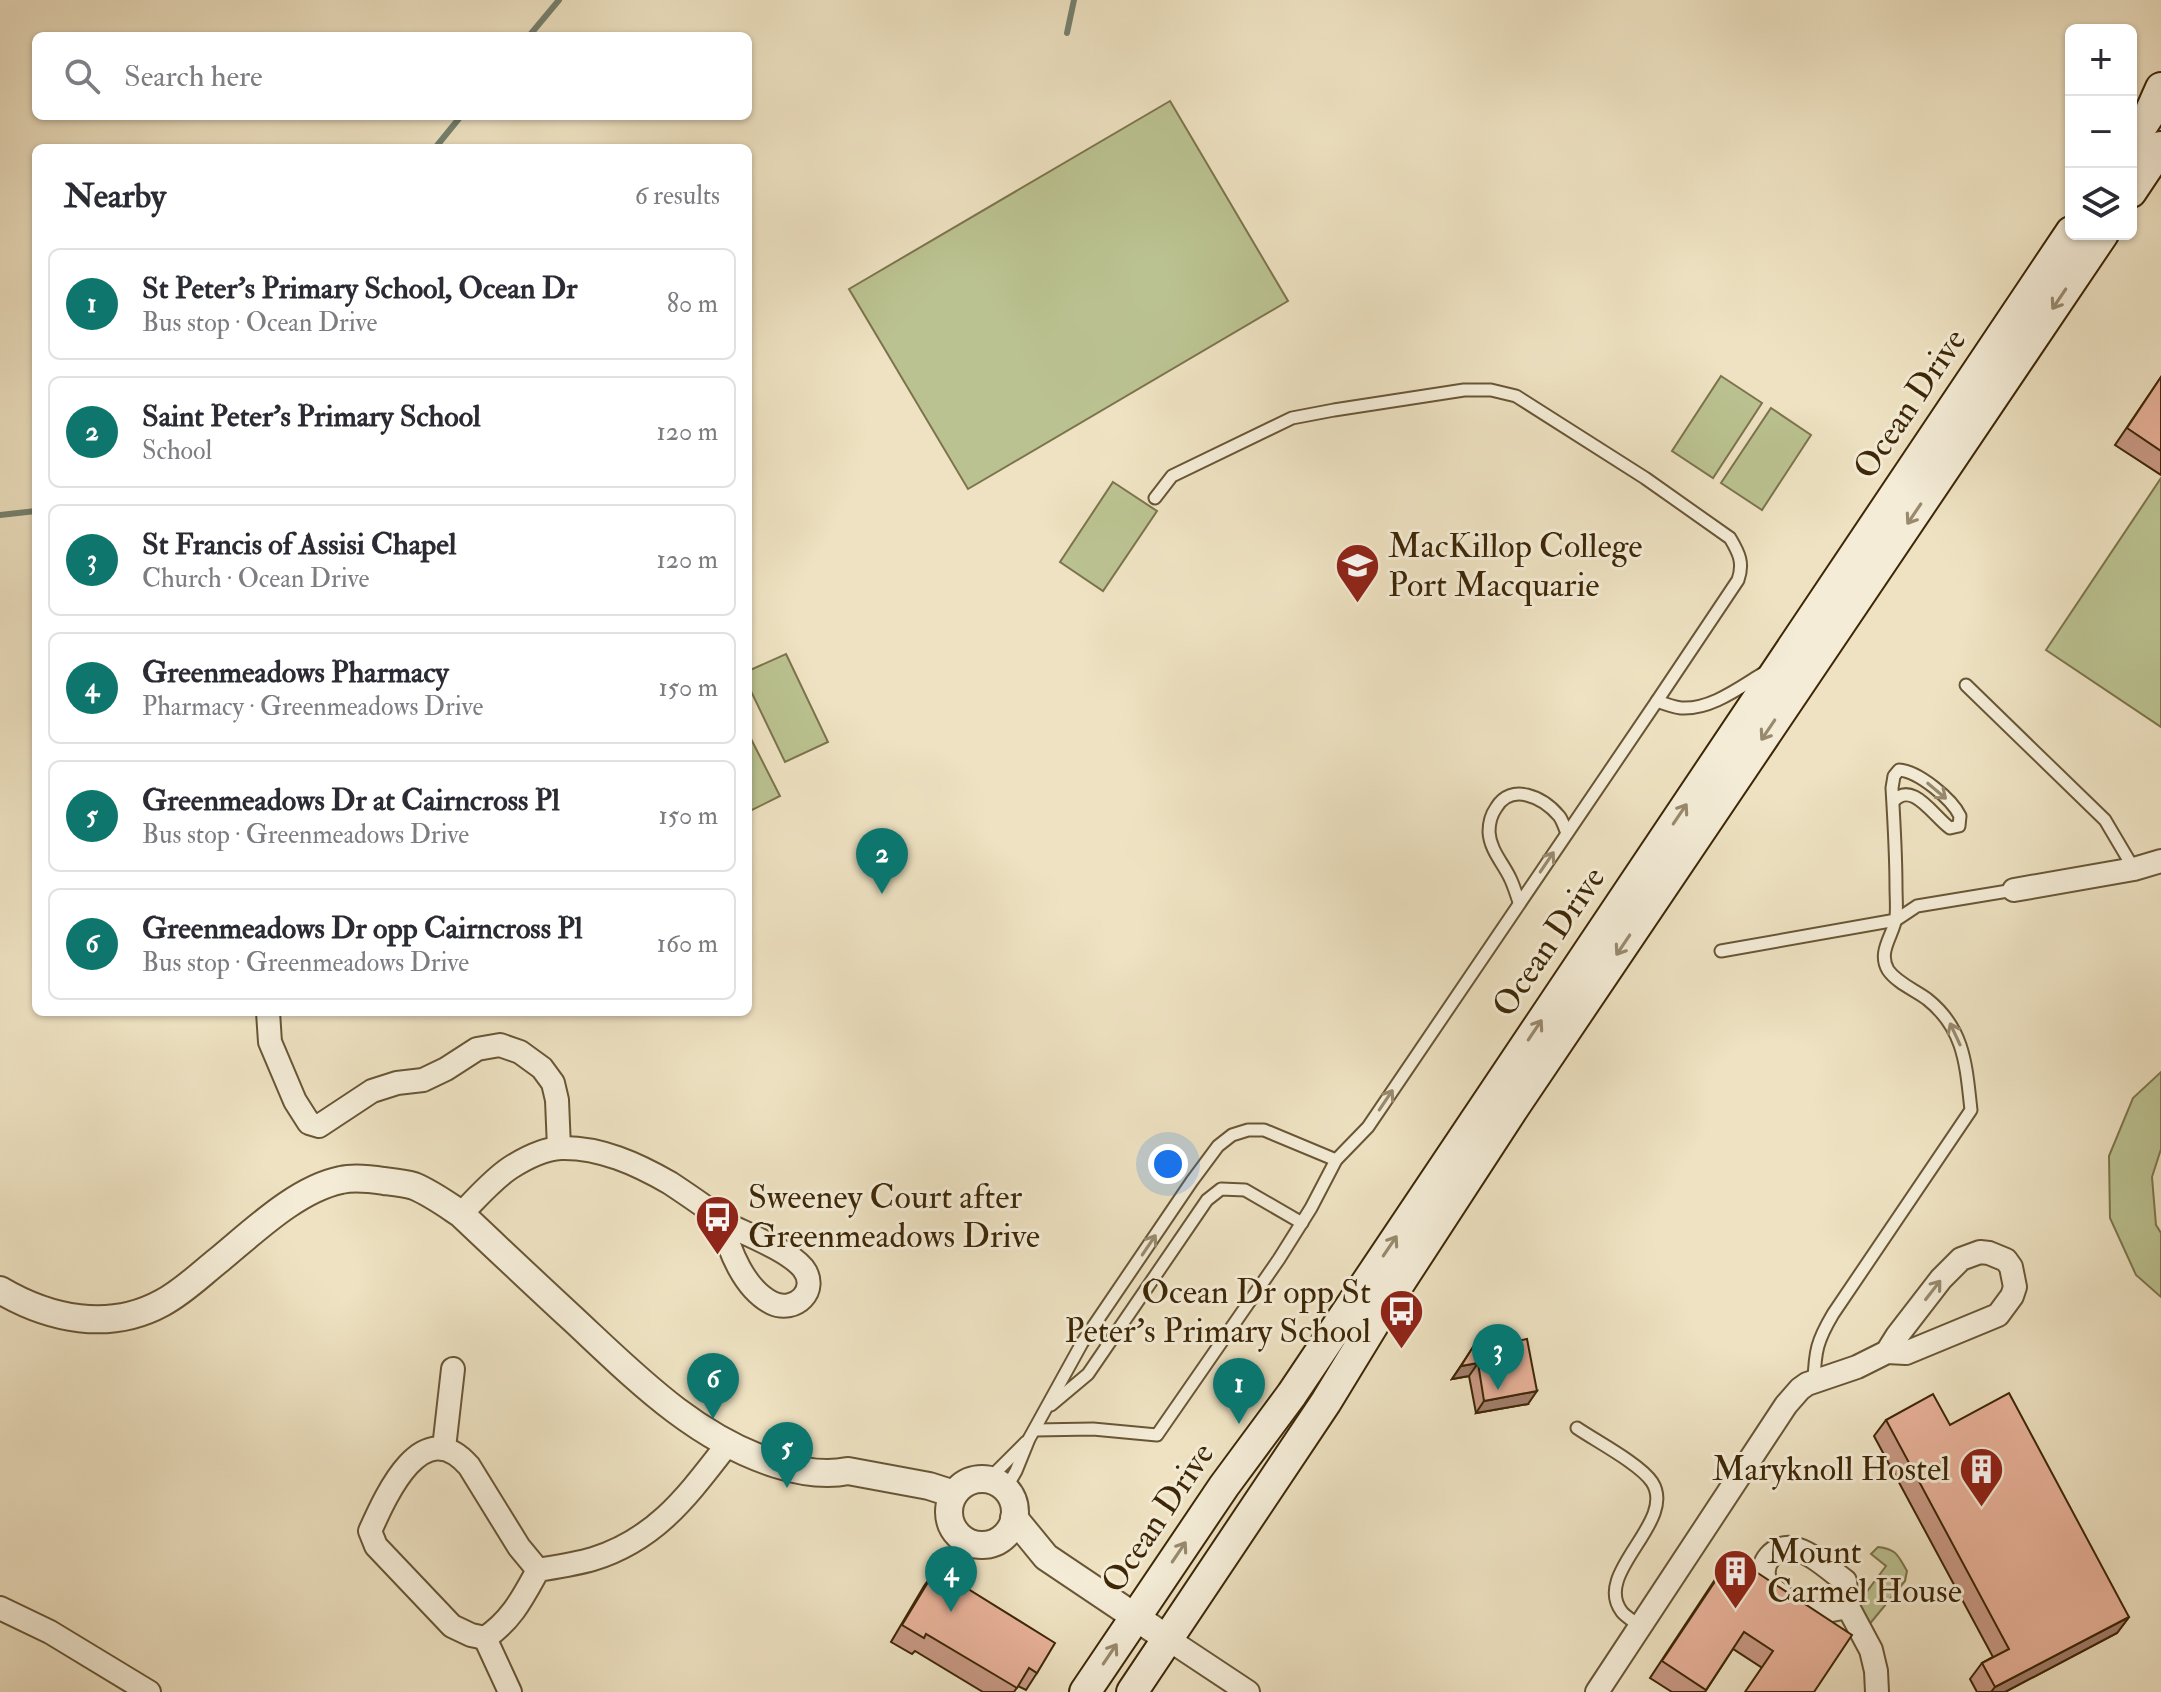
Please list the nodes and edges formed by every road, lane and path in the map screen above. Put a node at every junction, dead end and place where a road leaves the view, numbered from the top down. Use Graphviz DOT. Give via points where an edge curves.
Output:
graph roads {
  1 [pos="2161,88"];
  2 [pos="2137,134"];
  3 [pos="2161,147"];
  4 [pos="2137,183"];
  5 [pos="2066,240"];
  6 [pos="2099,240"];
  7 [pos="1155,498"];
  8 [pos="1783,662"];
  9 [pos="1966,685"];
  10 [pos="1657,701"];
  11 [pos="1893,802"];
  12 [pos="1567,833"];
  13 [pos="2161,861"];
  14 [pos="2134,869"];
  15 [pos="2014,890"];
  16 [pos="1519,902"];
  17 [pos="1896,920"];
  18 [pos="1721,951"];
  19 [pos="268,1016"];
  20 [pos="559,1148"];
  21 [pos="1336,1160"];
  22 [pos="461,1214"];
  23 [pos="722,1222"];
  24 [pos="1302,1223"];
  25 [pos="0,1290"];
  26 [pos="1887,1352"];
  27 [pos="453,1369"];
  28 [pos="1814,1381"];
  29 [pos="1047,1407"];
  30 [pos="1577,1428"];
  31 [pos="1032,1434"];
  32 [pos="727,1445"];
  33 [pos="444,1448"];
  34 [pos="997,1485"];
  35 [pos="952,1505"];
  36 [pos="1014,1518"];
  37 [pos="995,1542"];
  38 [pos="1046,1557"];
  39 [pos="538,1570"];
  40 [pos="1848,1607"];
  41 [pos="0,1608"];
  42 [pos="1136,1617"];
  43 [pos="1641,1627"];
  44 [pos="485,1638"];
  45 [pos="1168,1639"];
  46 [pos="149,1692"];
  47 [pos="510,1692"];
  48 [pos="1085,1692"];
  49 [pos="1132,1692"];
  50 [pos="1248,1692"];
  51 [pos="1597,1692"];
  52 [pos="1877,1692"];
  1 -- 2 [label="main road"];
  3 -- 4 [label="main road"];
  5 -- 8 [label="main road, Ocean Drive"];
  6 -- 45 [label="main road, Ocean Drive, one-way" via="1514,1107"];
  7 -- 10 [label="lane" via="1172,476 1292,418 1464,390 1516,396 1645,478 1730,538 1737,549 1742,569 1738,580"];
  8 -- 10 [label="lane" via="1717,701 1687,708"];
  42 -- 8 [label="main road, Ocean Drive, one-way" via="1292,1394"];
  9 -- 14 [label="lane" via="2105,820"];
  10 -- 12 [label="lane"];
  11 -- 11 [label="lane, one-way" via="1894,776 1906,771 1952,804 1961,821 1950,828 1910,794"];
  11 -- 17 [label="lane"];
  16 -- 12 [label="lane, one-way"];
  12 -- 16 [label="lane" via="1561,818 1531,796 1508,795 1497,805 1491,843"];
  13 -- 14 [label="street"];
  14 -- 15 [label="street"];
  15 -- 17 [label="lane" via="1917,906"];
  21 -- 16 [label="lane, one-way" via="1368,1127"];
  17 -- 18 [label="lane"];
  28 -- 17 [label="lane, one-way" via="1815,1353 1833,1314 1971,1110 1954,1027 1888,970 1884,956"];
  19 -- 20 [label="street" via="270,1042 309,1123 319,1126 372,1091 423,1080 477,1049 500,1045 520,1052 553,1083"];
  20 -- 22 [label="street" via="507,1170"];
  20 -- 23 [label="street" via="635,1164"];
  21 -- 24 [label="lane"];
  29 -- 21 [label="lane, one-way" via="1082,1343 1218,1146 1232,1135 1264,1130"];
  22 -- 25 [label="street" via="411,1185 342,1180 292,1201 190,1284 135,1314 76,1319 43,1311"];
  22 -- 32 [label="street" via="630,1372"];
  24 -- 29 [label="lane" via="1245,1190 1221,1189 1207,1200 1088,1374"];
  24 -- 31 [label="lane" via="1157,1435 1093,1429"];
  26 -- 26 [label="street, one-way" via="1961,1259 1980,1252 2006,1260 2015,1287 1998,1315 1906,1353"];
  26 -- 28 [label="street"];
  27 -- 33 [label="street"];
  28 -- 43 [label="street" via="1786,1405"];
  29 -- 31 [label="lane"];
  30 -- 43 [label="lane" via="1644,1472 1656,1491 1655,1510 1616,1590 1622,1612"];
  31 -- 34 [label="lane"];
  31 -- 34 [label="lane" via="1016,1471"];
  32 -- 35 [label="street" via="795,1470 837,1474 850,1484"];
  32 -- 39 [label="street" via="655,1528 593,1559"];
  33 -- 39 [label="street" via="469,1466"];
  33 -- 44 [label="street" via="432,1448 408,1464 370,1531 376,1546 452,1626"];
  34 -- 35 [label="street" via="969,1482"];
  34 -- 36 [label="street" via="1014,1506"];
  35 -- 37 [label="street" via="956,1533 977,1545"];
  36 -- 37 [label="street"];
  36 -- 38 [label="street"];
  37 -- 38 [label="street"];
  38 -- 42 [label="street"];
  39 -- 44 [label="street" via="517,1608"];
  40 -- 40 [label="street" via="1845,1581 1794,1548 1772,1553 1765,1571 1770,1587 1805,1611"];
  40 -- 52 [label="street" via="1871,1650"];
  41 -- 46 [label="street"];
  42 -- 45 [label="street"];
  48 -- 42 [label="main road, Ocean Drive, one-way"];
  43 -- 51 [label="street"];
  44 -- 47 [label="street"];
  45 -- 49 [label="main road, Ocean Drive"];
  45 -- 50 [label="street"];
}
